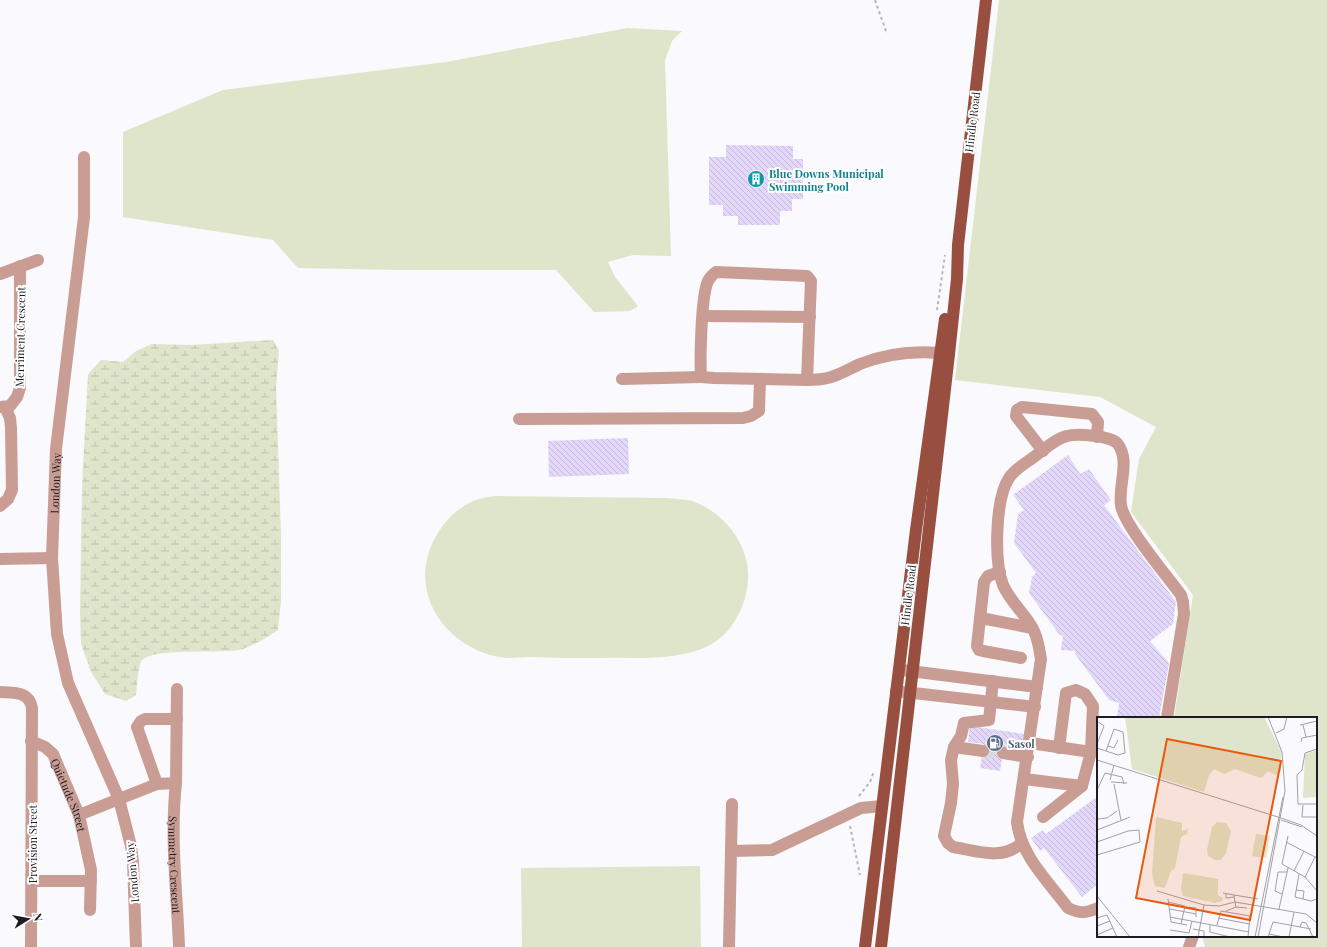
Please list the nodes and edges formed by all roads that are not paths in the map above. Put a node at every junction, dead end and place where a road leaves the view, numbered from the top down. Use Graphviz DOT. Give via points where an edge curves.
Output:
graph roads {
  1 [pos="986,0"];
  2 [pos="84,157"];
  3 [pos="38,260"];
  4 [pos="20,266"];
  5 [pos="0,274"];
  6 [pos="703,316"];
  7 [pos="810,318"];
  8 [pos="944,353"];
  9 [pos="701,378"];
  10 [pos="622,379"];
  11 [pos="760,379"];
  12 [pos="807,380"];
  13 [pos="5,407"];
  14 [pos="520,419"];
  15 [pos="1097,437"];
  16 [pos="1043,451"];
  17 [pos="0,506"];
  18 [pos="52,558"];
  19 [pos="0,559"];
  20 [pos="1000,572"];
  21 [pos="981,618"];
  22 [pos="1032,628"];
  23 [pos="1021,658"];
  24 [pos="899,669"];
  25 [pos="913,671"];
  26 [pos="993,681"];
  27 [pos="1037,687"];
  28 [pos="177,689"];
  29 [pos="896,691"];
  30 [pos="0,692"];
  31 [pos="910,692"];
  32 [pos="992,701"];
  33 [pos="1035,707"];
  34 [pos="1168,717"];
  35 [pos="177,719"];
  36 [pos="31,740"];
  37 [pos="1030,743"];
  38 [pos="954,747"];
  39 [pos="1059,748"];
  40 [pos="983,751"];
  41 [pos="1091,752"];
  42 [pos="1003,753"];
  43 [pos="1028,757"];
  44 [pos="1024,779"];
  45 [pos="176,783"];
  46 [pos="157,784"];
  47 [pos="1082,786"];
  48 [pos="124,797"];
  49 [pos="732,804"];
  50 [pos="882,806"];
  51 [pos="79,815"];
  52 [pos="1043,817"];
  53 [pos="1022,843"];
  54 [pos="731,851"];
  55 [pos="32,881"];
  56 [pos="91,881"];
  57 [pos="1097,908"];
  58 [pos="90,910"];
  59 [pos="1192,937"];
  60 [pos="31,947"];
  61 [pos="136,947"];
  62 [pos="179,947"];
  63 [pos="730,947"];
  64 [pos="865,947"];
  65 [pos="881,947"];
  66 [pos="1189,947"];
  1 -- 8 [label="main road, Hindle Road" via="958,245 957,279"];
  2 -- 18 [label="street, London Way" via="84,217 56,449"];
  3 -- 4 [label="street"];
  4 -- 5 [label="street"];
  4 -- 13 [label="street, Merriment Crescent" via="20,388 17,397"];
  6 -- 7 [label="street"];
  6 -- 7 [label="street" via="706,286 716,272 808,276 811,281"];
  6 -- 9 [label="street"];
  7 -- 12 [label="street"];
  8 -- 12 [label="street" via="906,353 879,358 838,376"];
  8 -- 24 [label="main road, Hindle Road"];
  8 -- 25 [label="main road, Hindle Road"];
  9 -- 10 [label="street"];
  9 -- 11 [label="street"];
  11 -- 12 [label="street"];
  11 -- 14 [label="street" via="759,411 743,418"];
  13 -- 17 [label="street, Merriment Crescent" via="12,428 12,490 11,495"];
  15 -- 16 [label="street" via="1066,436"];
  15 -- 16 [label="street" via="1098,422 1092,414 1022,407 1017,410 1016,416"];
  15 -- 34 [label="street" via="1109,438 1116,442 1122,451 1122,512 1181,595 1183,602 1184,614"];
  16 -- 20 [label="street" via="1008,478 996,539"];
  18 -- 19 [label="street"];
  18 -- 48 [label="street, London Way" via="57,634 68,683"];
  20 -- 21 [label="street" via="985,579"];
  20 -- 22 [label="street" via="1010,598"];
  21 -- 22 [label="street"];
  21 -- 23 [label="street" via="977,646 979,650"];
  22 -- 27 [label="street" via="1041,659"];
  24 -- 25 [label="street"];
  24 -- 29 [label="main road, Hindle Road"];
  25 -- 26 [label="street"];
  25 -- 31 [label="main road, Hindle Road"];
  26 -- 27 [label="street"];
  26 -- 32 [label="street"];
  27 -- 33 [label="street"];
  28 -- 35 [label="street, Symmetry Crescent"];
  29 -- 31 [label="street"];
  29 -- 50 [label="main road, Hindle Road"];
  30 -- 36 [label="street" via="20,694 29,700 32,708"];
  31 -- 32 [label="street"];
  31 -- 65 [label="main road, Hindle Road"];
  32 -- 33 [label="street"];
  32 -- 38 [label="street" via="989,720 964,723 961,736"];
  33 -- 37 [label="street"];
  35 -- 45 [label="street, Symmetry Crescent"];
  35 -- 46 [label="street" via="143,720 138,724 138,732"];
  36 -- 51 [label="street, Quietude Street" via="52,754"];
  36 -- 55 [label="street, Provision Street"];
  37 -- 39 [label="street"];
  37 -- 43 [label="street"];
  38 -- 40 [label="street"];
  38 -- 53 [label="street" via="951,760 951,803 943,831 945,839 953,847 996,854 1013,851"];
  39 -- 41 [label="street"];
  39 -- 41 [label="street" via="1066,693 1076,690 1085,694 1093,706"];
  41 -- 47 [label="street"];
  42 -- 43 [label="street"];
  43 -- 44 [label="street"];
  44 -- 47 [label="street"];
  44 -- 53 [label="street" via="1018,822"];
  45 -- 46 [label="street"];
  45 -- 62 [label="street, Symmetry Crescent" via="172,832"];
  46 -- 48 [label="street"];
  47 -- 52 [label="street"];
  48 -- 51 [label="street"];
  48 -- 61 [label="street, London Way" via="133,862"];
  49 -- 54 [label="street"];
  50 -- 54 [label="street" via="861,808 772,850"];
  50 -- 64 [label="main road, Hindle Road"];
  51 -- 56 [label="street, Quietude Street" via="90,863"];
  53 -- 57 [label="street" via="1068,908 1077,913 1086,913"];
  54 -- 63 [label="street"];
  55 -- 56 [label="street"];
  55 -- 60 [label="street, Provision Street"];
  56 -- 58 [label="street, Quietude Street"];
  59 -- 66 [label="street"];
}
